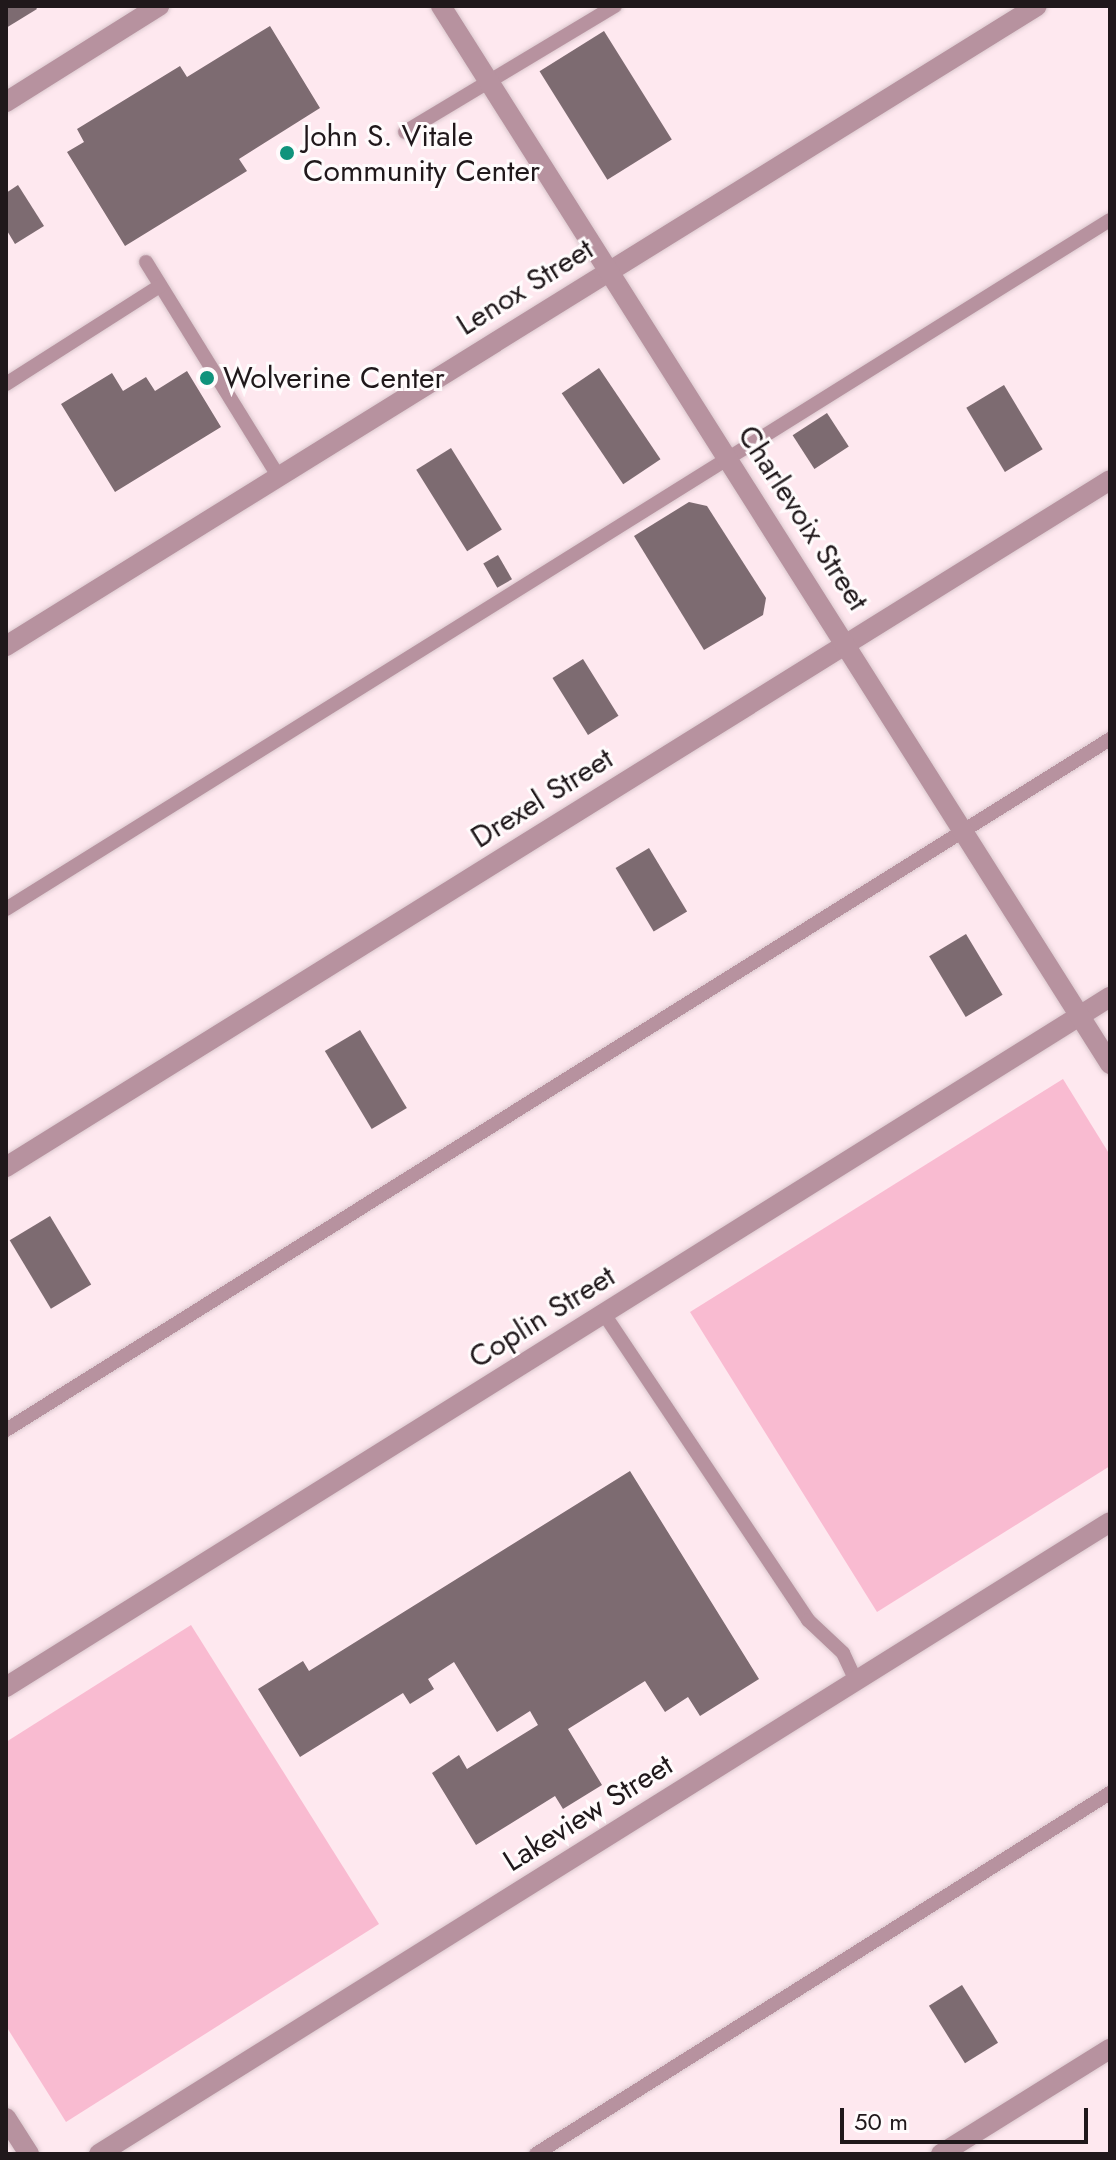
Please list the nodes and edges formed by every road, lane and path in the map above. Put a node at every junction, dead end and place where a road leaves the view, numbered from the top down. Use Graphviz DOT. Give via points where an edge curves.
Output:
graph roads {
  1 [pos="159,6"];
  2 [pos="441,6"];
  3 [pos="615,6"];
  4 [pos="1037,6"];
  5 [pos="490,83"];
  6 [pos="6,102"];
  7 [pos="405,132"];
  8 [pos="1110,220"];
  9 [pos="146,262"];
  10 [pos="609,270"];
  11 [pos="160,286"];
  12 [pos="6,384"];
  13 [pos="728,457"];
  14 [pos="278,476"];
  15 [pos="1110,480"];
  16 [pos="848,643"];
  17 [pos="6,646"];
  18 [pos="1110,739"];
  19 [pos="965,829"];
  20 [pos="6,909"];
  21 [pos="1110,997"];
  22 [pos="1080,1016"];
  23 [pos="1110,1064"];
  24 [pos="6,1167"];
  25 [pos="604,1314"];
  26 [pos="6,1430"];
  27 [pos="1110,1522"];
  28 [pos="856,1681"];
  29 [pos="6,1687"];
  30 [pos="1110,1793"];
  31 [pos="1110,2049"];
  32 [pos="6,2118"];
  33 [pos="29,2154"];
  34 [pos="99,2154"];
  35 [pos="536,2154"];
  36 [pos="941,2154"];
  1 -- 6 [label="street"];
  2 -- 5 [label="street, Charlevoix Street"];
  3 -- 5 [label="lane"];
  4 -- 10 [label="street, Lenox Street"];
  5 -- 7 [label="lane"];
  5 -- 10 [label="street, Charlevoix Street"];
  8 -- 13 [label="lane"];
  9 -- 11 [label="lane"];
  10 -- 13 [label="street, Charlevoix Street"];
  10 -- 14 [label="street, Lenox Street"];
  11 -- 12 [label="lane"];
  11 -- 14 [label="lane" via="226,378"];
  13 -- 16 [label="street, Charlevoix Street"];
  13 -- 20 [label="lane"];
  14 -- 17 [label="street, Lenox Street"];
  15 -- 16 [label="street, Drexel Street"];
  16 -- 19 [label="street, Charlevoix Street"];
  16 -- 24 [label="street, Drexel Street"];
  18 -- 19 [label="lane"];
  19 -- 22 [label="street, Charlevoix Street"];
  19 -- 26 [label="lane"];
  21 -- 22 [label="street, Coplin Street"];
  22 -- 23 [label="street, Charlevoix Street"];
  22 -- 25 [label="street, Coplin Street"];
  25 -- 28 [label="lane" via="808,1620 843,1653"];
  25 -- 29 [label="street, Coplin Street"];
  27 -- 28 [label="street, Lakeview Street"];
  28 -- 34 [label="street, Lakeview Street"];
  30 -- 35 [label="lane"];
  31 -- 36 [label="street"];
  32 -- 33 [label="street"];
}
